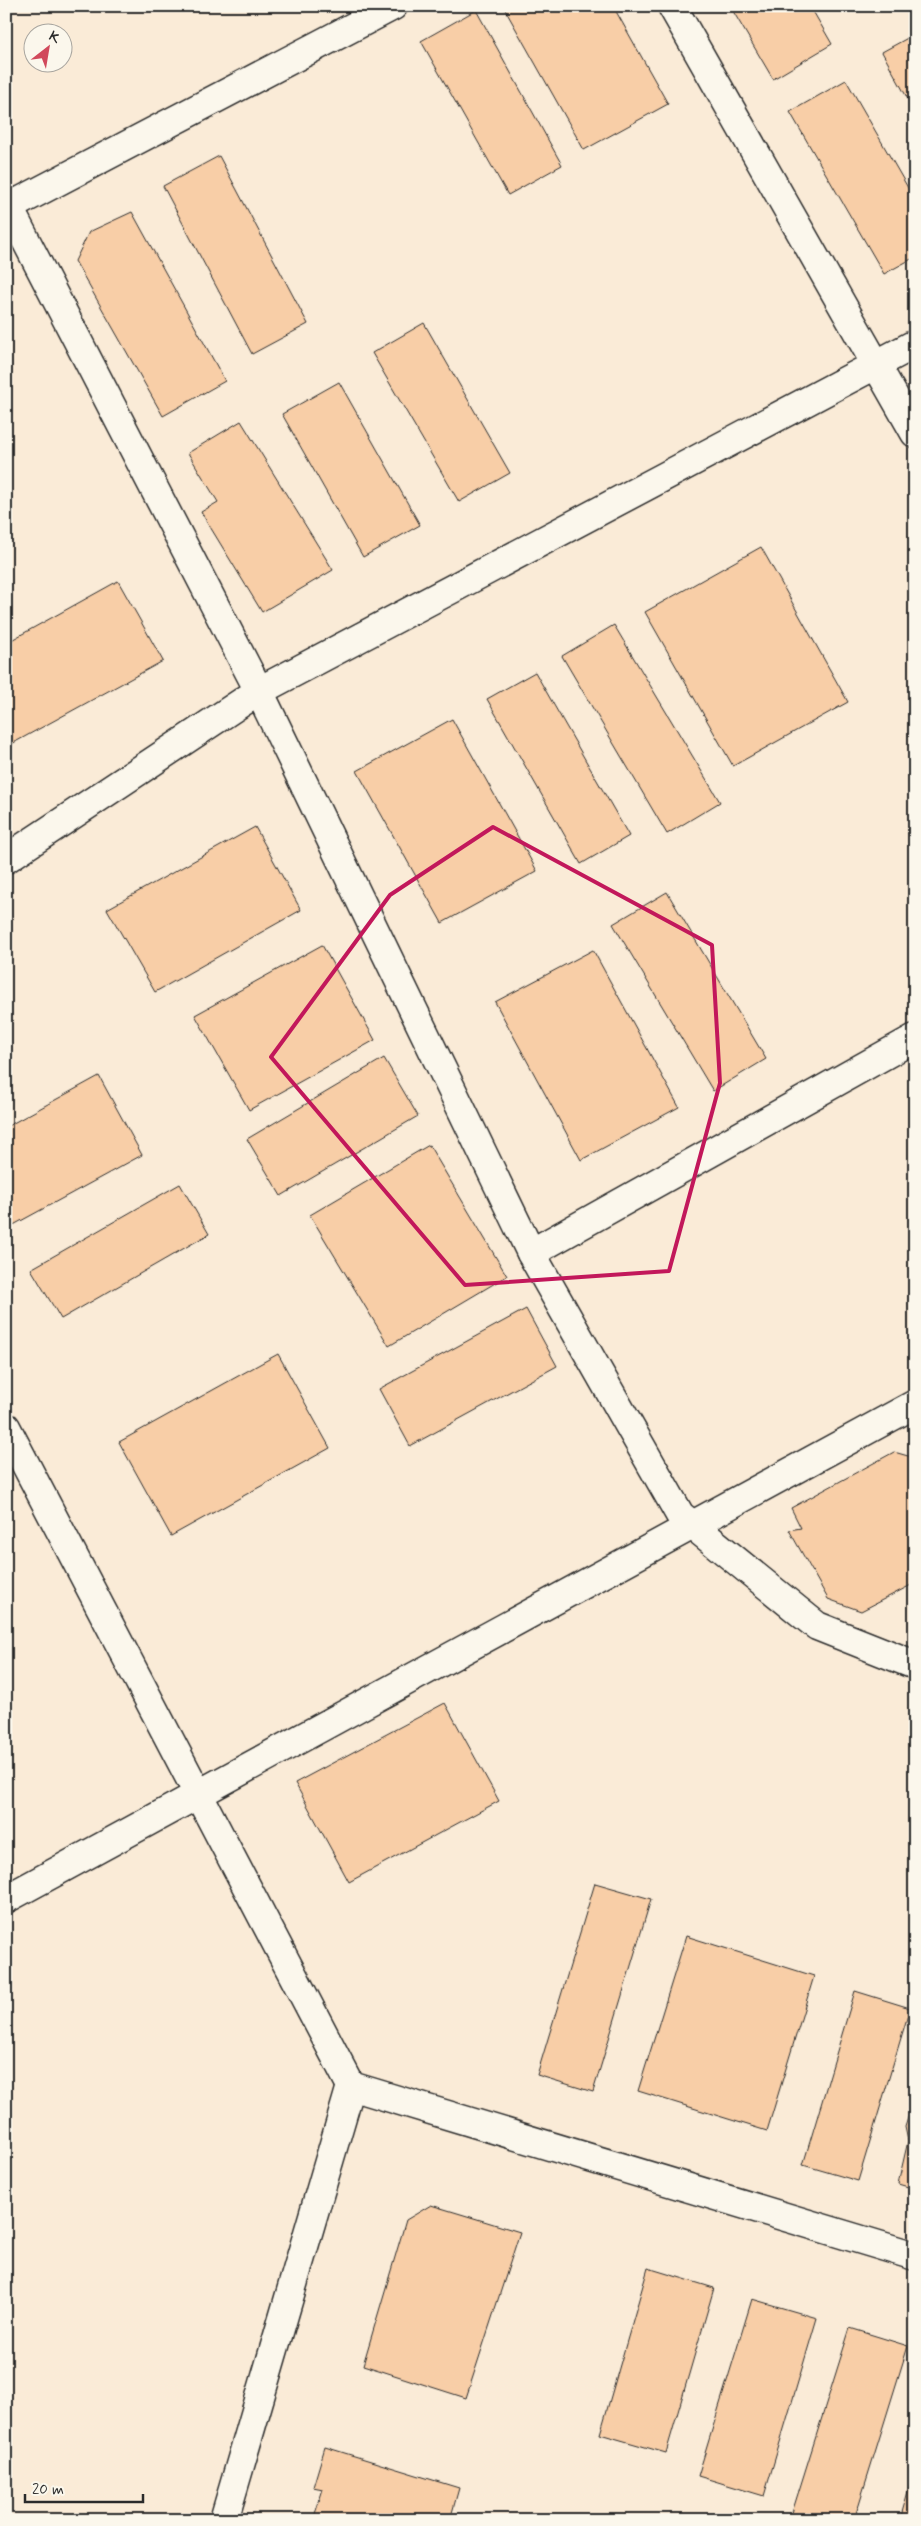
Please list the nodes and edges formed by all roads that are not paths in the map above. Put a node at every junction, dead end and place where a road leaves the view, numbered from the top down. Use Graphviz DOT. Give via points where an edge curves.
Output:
graph roads {
  1 [pos="393,6"];
  2 [pos="672,6"];
  3 [pos="8,205"];
  4 [pos="915,344"];
  5 [pos="878,365"];
  6 [pos="915,433"];
  7 [pos="259,691"];
  8 [pos="6,859"];
  9 [pos="915,1038"];
  10 [pos="531,1253"];
  11 [pos="915,1404"];
  12 [pos="6,1427"];
  13 [pos="692,1525"];
  14 [pos="915,1665"];
  15 [pos="198,1795"];
  16 [pos="6,1899"];
  17 [pos="350,2086"];
  18 [pos="915,2256"];
  19 [pos="224,2520"];
  1 -- 3 [label="street"];
  2 -- 5 [label="street"];
  3 -- 7 [label="street"];
  4 -- 5 [label="street"];
  5 -- 6 [label="street"];
  5 -- 7 [label="street"];
  7 -- 8 [label="street"];
  7 -- 10 [label="street"];
  9 -- 10 [label="street"];
  10 -- 13 [label="street" via="680,1515"];
  11 -- 13 [label="street"];
  12 -- 15 [label="street"];
  13 -- 14 [label="street" via="817,1626"];
  13 -- 15 [label="street"];
  15 -- 16 [label="street"];
  15 -- 17 [label="street"];
  17 -- 18 [label="street"];
  17 -- 19 [label="street"];
}
